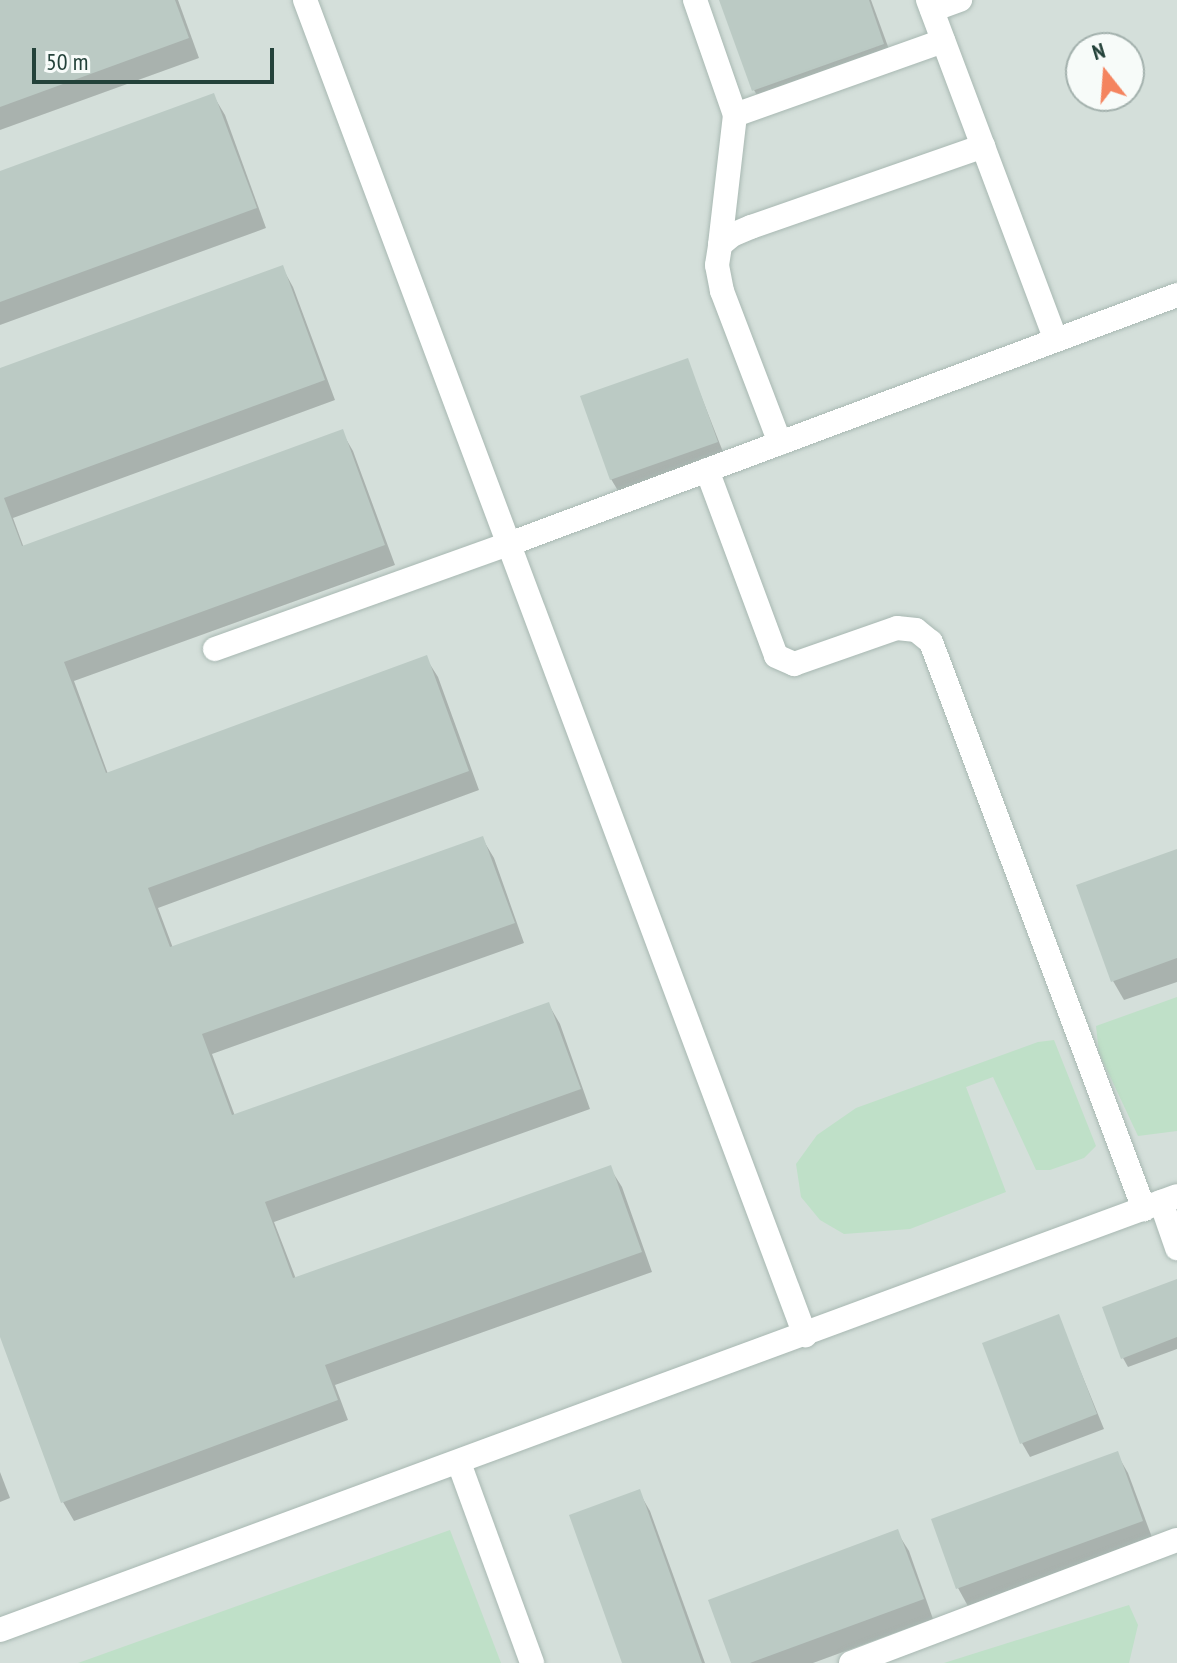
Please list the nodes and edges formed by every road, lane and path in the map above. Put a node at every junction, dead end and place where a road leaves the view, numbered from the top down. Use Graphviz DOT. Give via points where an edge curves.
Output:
graph roads {
  1 [pos="305,0"];
  2 [pos="695,0"];
  3 [pos="960,0"];
  4 [pos="930,5"];
  5 [pos="943,41"];
  6 [pos="735,115"];
  7 [pos="983,146"];
  8 [pos="720,245"];
  9 [pos="1177,295"];
  10 [pos="1056,340"];
  11 [pos="780,443"];
  12 [pos="707,470"];
  13 [pos="509,544"];
  14 [pos="215,649"];
  15 [pos="1160,1202"];
  16 [pos="1177,1248"];
  17 [pos="805,1335"];
  18 [pos="459,1463"];
  19 [pos="1177,1540"];
  20 [pos="0,1630"];
  21 [pos="532,1663"];
  22 [pos="851,1663"];
  1 -- 13 [label="lane"];
  2 -- 6 [label="lane"];
  3 -- 4 [label="lane"];
  4 -- 5 [label="lane"];
  5 -- 6 [label="lane"];
  5 -- 7 [label="lane"];
  6 -- 8 [label="lane"];
  7 -- 8 [label="lane" via="751,227"];
  7 -- 10 [label="lane"];
  8 -- 11 [label="lane" via="722,291"];
  9 -- 10 [label="lane"];
  10 -- 11 [label="lane"];
  11 -- 12 [label="lane"];
  12 -- 13 [label="lane"];
  12 -- 15 [label="lane" via="776,656 794,664 897,628 916,630 931,642"];
  13 -- 14 [label="lane"];
  13 -- 17 [label="lane"];
  15 -- 16 [label="lane"];
  15 -- 17 [label="lane"];
  17 -- 18 [label="lane"];
  18 -- 20 [label="lane"];
  18 -- 21 [label="lane"];
  19 -- 22 [label="lane"];
}
